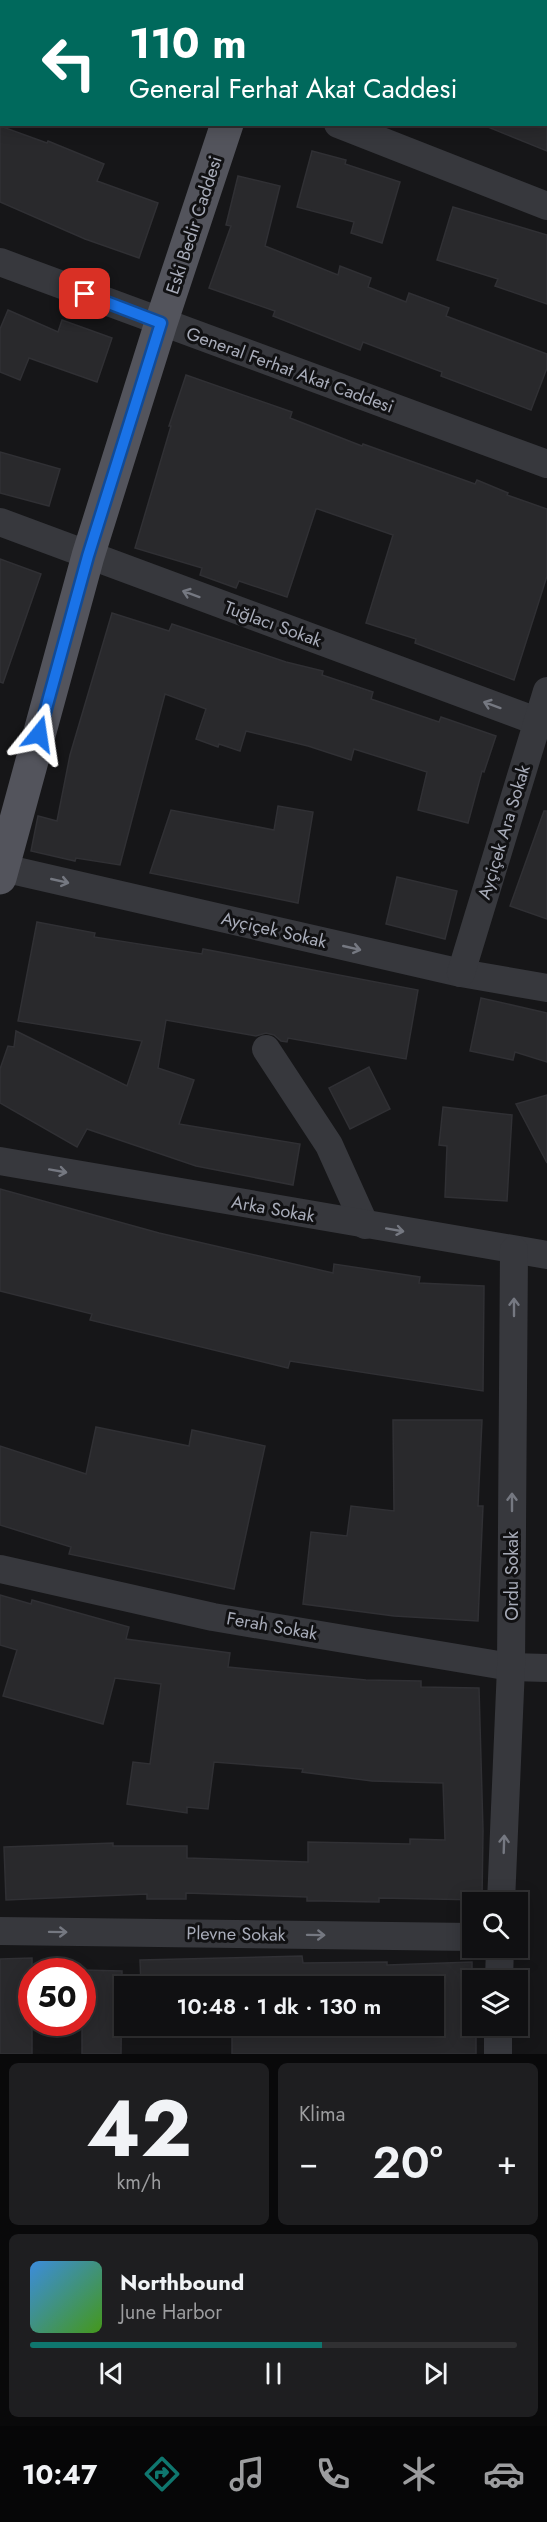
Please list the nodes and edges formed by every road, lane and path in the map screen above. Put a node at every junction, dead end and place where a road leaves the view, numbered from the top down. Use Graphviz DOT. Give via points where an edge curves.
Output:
graph roads {
  1 [pos="226,126"];
  2 [pos="343,126"];
  3 [pos="547,206"];
  4 [pos="0,262"];
  5 [pos="161,323"];
  6 [pos="547,464"];
  7 [pos="0,522"];
  8 [pos="88,556"];
  9 [pos="547,691"];
  10 [pos="542,724"];
  11 [pos="1,873"];
  12 [pos="461,973"];
  13 [pos="547,988"];
  14 [pos="266,1049"];
  15 [pos="0,1161"];
  16 [pos="365,1225"];
  17 [pos="514,1250"];
  18 [pos="547,1255"];
  19 [pos="0,1569"];
  20 [pos="511,1667"];
  21 [pos="547,1668"];
  22 [pos="501,1892"];
  23 [pos="0,1931"];
  24 [pos="462,1937"];
  25 [pos="498,2036"];
  26 [pos="498,2054"];
  1 -- 5 [label="main road, Eski Bedir Caddesi"];
  2 -- 3 [label="street"];
  4 -- 5 [label="street, General Ferhat Akat Caddesi"];
  5 -- 6 [label="street, General Ferhat Akat Caddesi"];
  5 -- 8 [label="main road, Eski Bedir Caddesi"];
  7 -- 8 [label="street, Tuğlacı Sokak"];
  10 -- 8 [label="street, Tuğlacı Sokak, one-way"];
  8 -- 11 [label="main road, Eski Bedir Caddesi"];
  9 -- 10 [label="street, Ayçiçek Ara Sokak"];
  10 -- 12 [label="street, Ayçiçek Ara Sokak"];
  11 -- 12 [label="street, Ayçiçek Sokak, one-way"];
  12 -- 13 [label="street, Ayçiçek Sokak"];
  14 -- 16 [label="street" via="329,1145"];
  15 -- 16 [label="street, Arka Sokak, one-way"];
  16 -- 17 [label="street, Arka Sokak, one-way"];
  17 -- 18 [label="street, Arka Sokak"];
  20 -- 17 [label="street, Ordu Sokak, one-way"];
  19 -- 20 [label="street, Ferah Sokak" via="213,1617"];
  20 -- 21 [label="street, Ferah Sokak"];
  22 -- 20 [label="street, Ordu Sokak, one-way"];
  23 -- 24 [label="street, Plevne Sokak, one-way"];
  25 -- 26 [label="street"];
}
